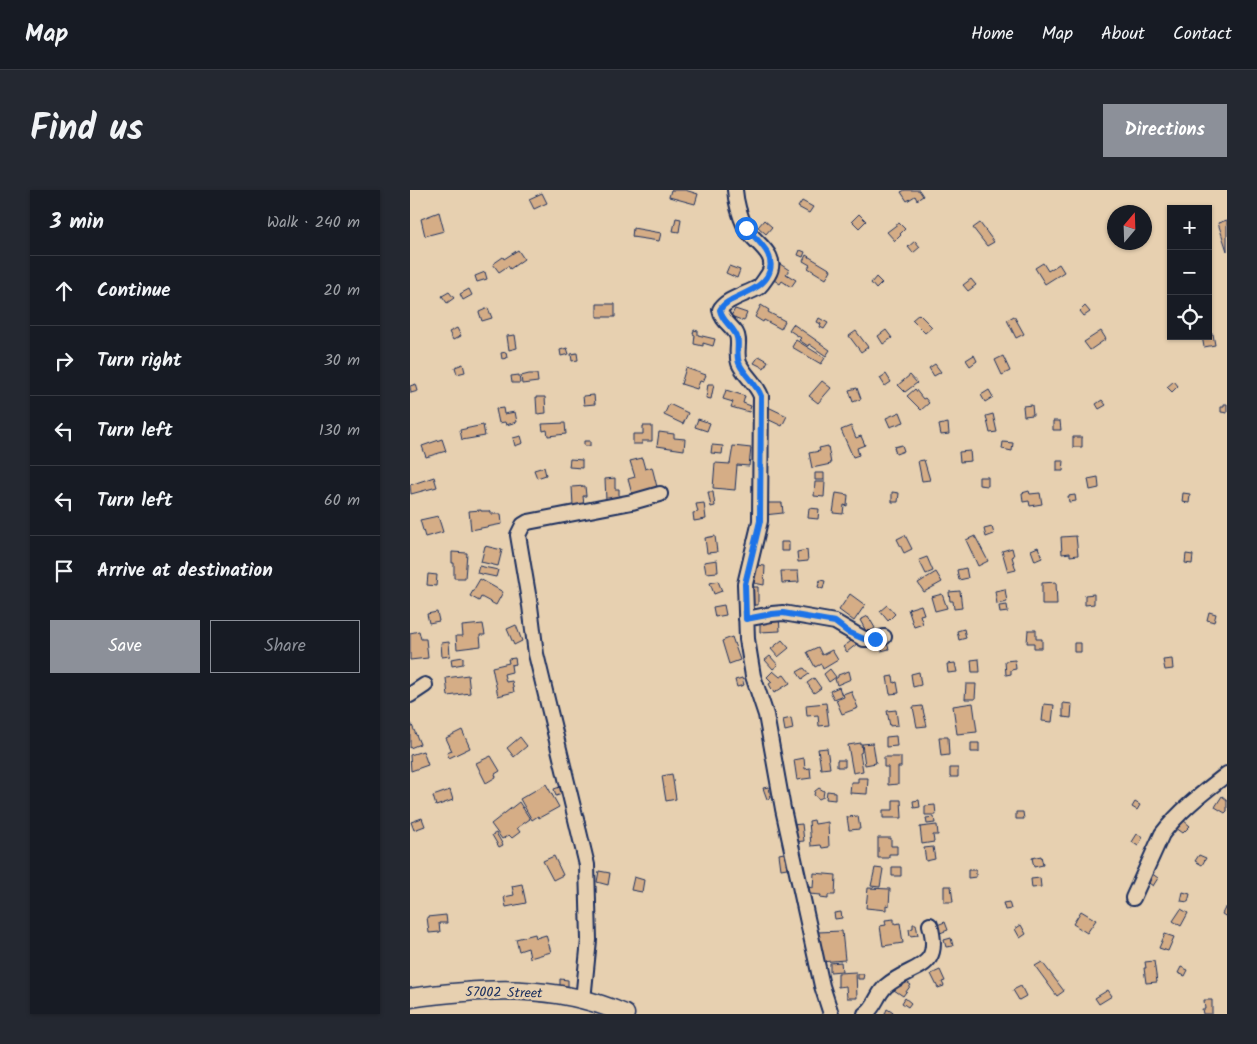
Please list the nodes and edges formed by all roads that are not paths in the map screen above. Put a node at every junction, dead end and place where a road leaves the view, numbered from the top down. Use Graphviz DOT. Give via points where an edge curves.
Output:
graph roads {
  1 [pos="735,190"];
  2 [pos="660,494"];
  3 [pos="746,619"];
  4 [pos="884,637"];
  5 [pos="425,685"];
  6 [pos="410,695"];
  7 [pos="1227,774"];
  8 [pos="1133,898"];
  9 [pos="930,925"];
  10 [pos="410,998"];
  11 [pos="583,1000"];
  12 [pos="625,1014"];
  13 [pos="831,1014"];
  14 [pos="865,1014"];
  1 -- 3 [label="street" via="746,228 770,257 771,264 762,284 726,303 720,310 722,318 738,338 740,366 761,396 760,521 745,584"];
  2 -- 11 [label="street" via="528,522 518,535 536,654 587,865 589,940"];
  3 -- 4 [label="street" via="783,613 835,622 864,639"];
  3 -- 13 [label="street" via="753,676 766,715 783,809"];
  5 -- 6 [label="street"];
  7 -- 8 [label="street" via="1193,800 1162,834"];
  9 -- 14 [label="street" via="934,947 927,962 886,986"];
  10 -- 11 [label="street, 57002 Street" via="492,990 542,992"];
  11 -- 12 [label="street, 57002 Street"];
}
